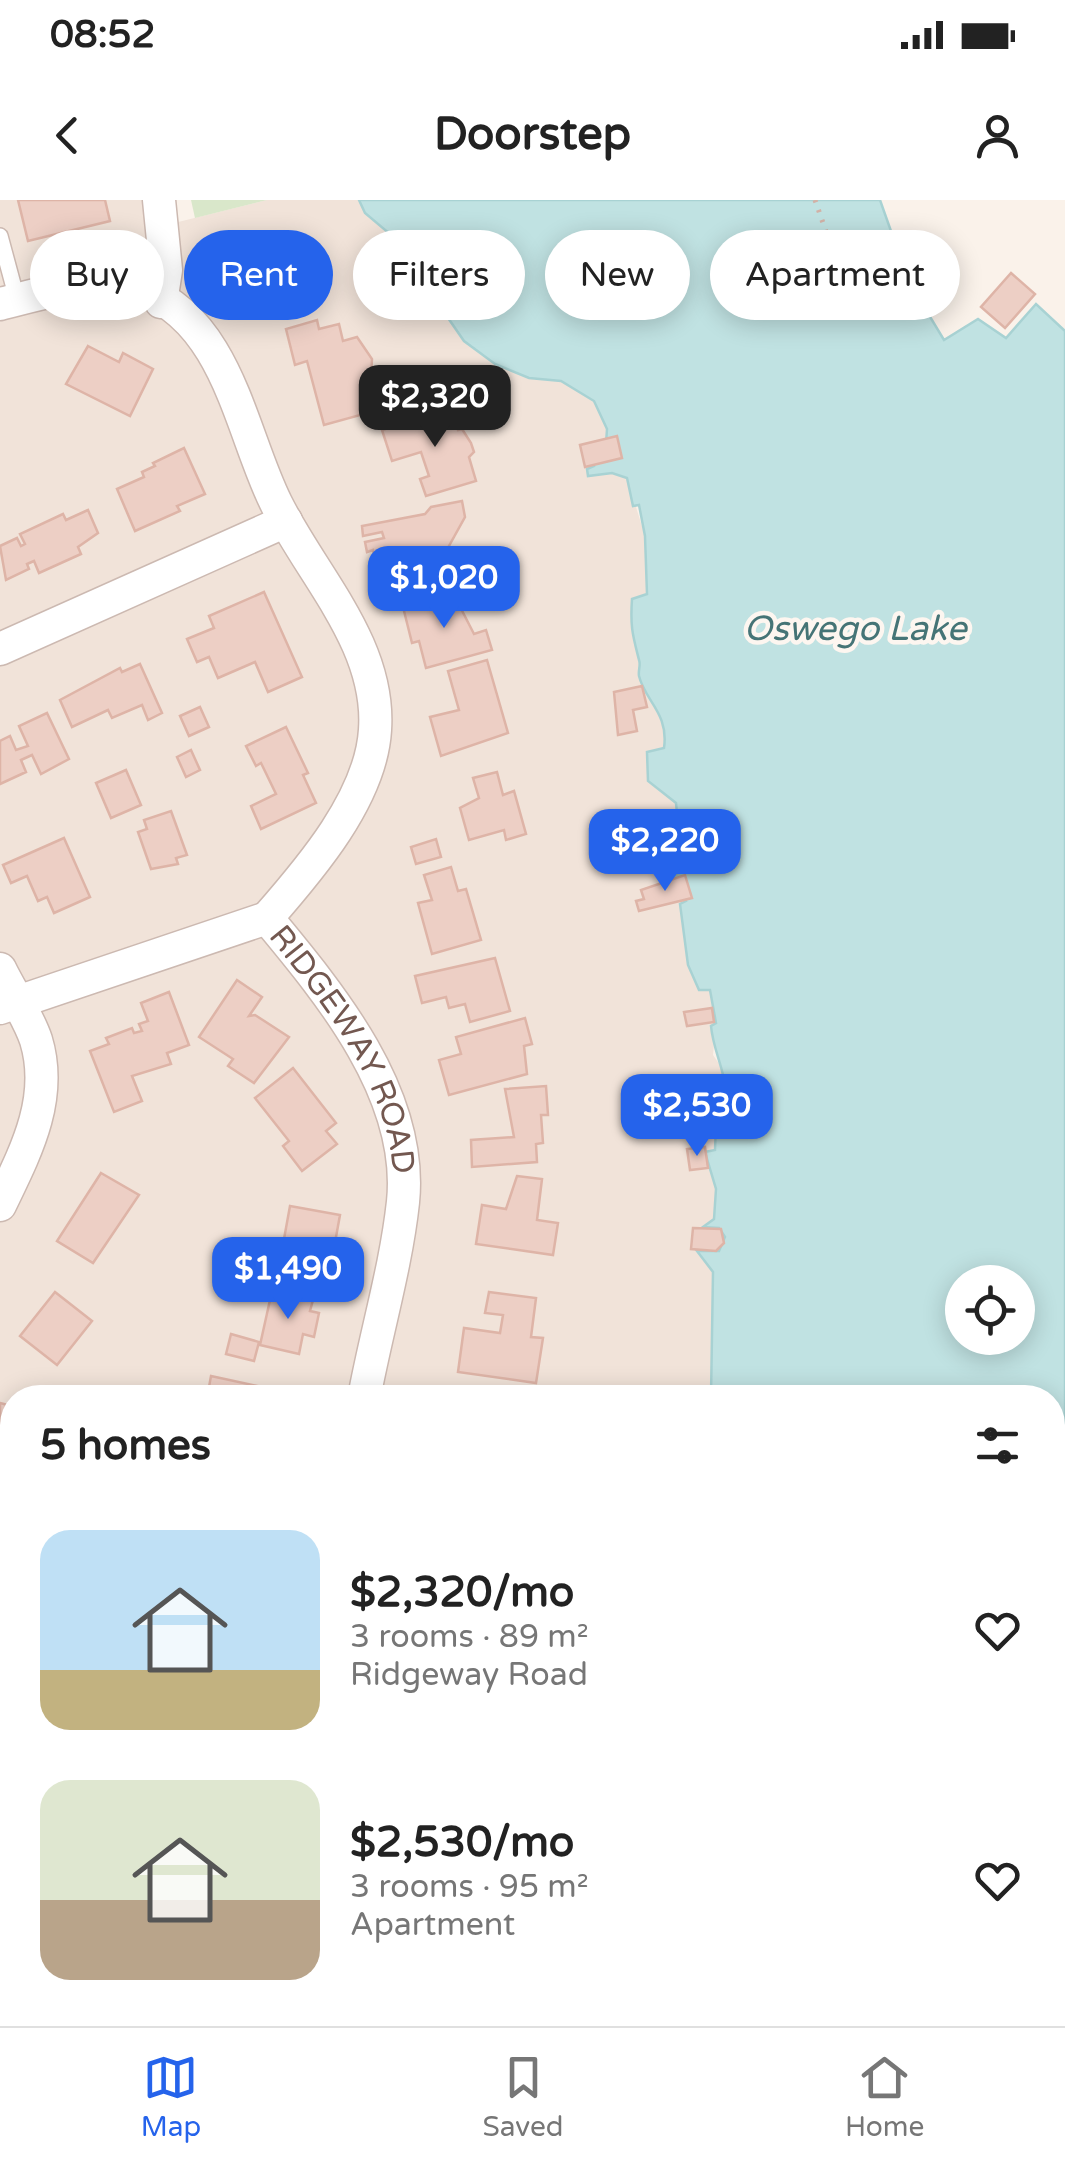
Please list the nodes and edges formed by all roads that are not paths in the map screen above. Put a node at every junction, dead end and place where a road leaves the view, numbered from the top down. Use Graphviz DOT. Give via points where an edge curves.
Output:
graph roads {
  1 [pos="159,200"];
  2 [pos="162,230"];
  3 [pos="0,236"];
  4 [pos="164,250"];
  5 [pos="164,283"];
  6 [pos="9,302"];
  7 [pos="164,304"];
  8 [pos="286,521"];
  9 [pos="0,649"];
  10 [pos="267,918"];
  11 [pos="0,969"];
  12 [pos="8,1005"];
  13 [pos="0,1205"];
  14 [pos="367,1385"];
  1 -- 2 [label="street"];
  3 -- 6 [label="lane"];
  4 -- 5 [label="street"];
  7 -- 8 [label="street, RIDGEWAY ROAD" via="194,328 228,383"];
  8 -- 9 [label="street"];
  8 -- 10 [label="street, RIDGEWAY ROAD" via="364,658 375,732 352,806"];
  10 -- 12 [label="street"];
  10 -- 14 [label="street, RIDGEWAY ROAD" via="346,1024 384,1092 396,1129 403,1200"];
  11 -- 12 [label="street"];
  12 -- 13 [label="street" via="35,1036 40,1096 35,1128"];
}
